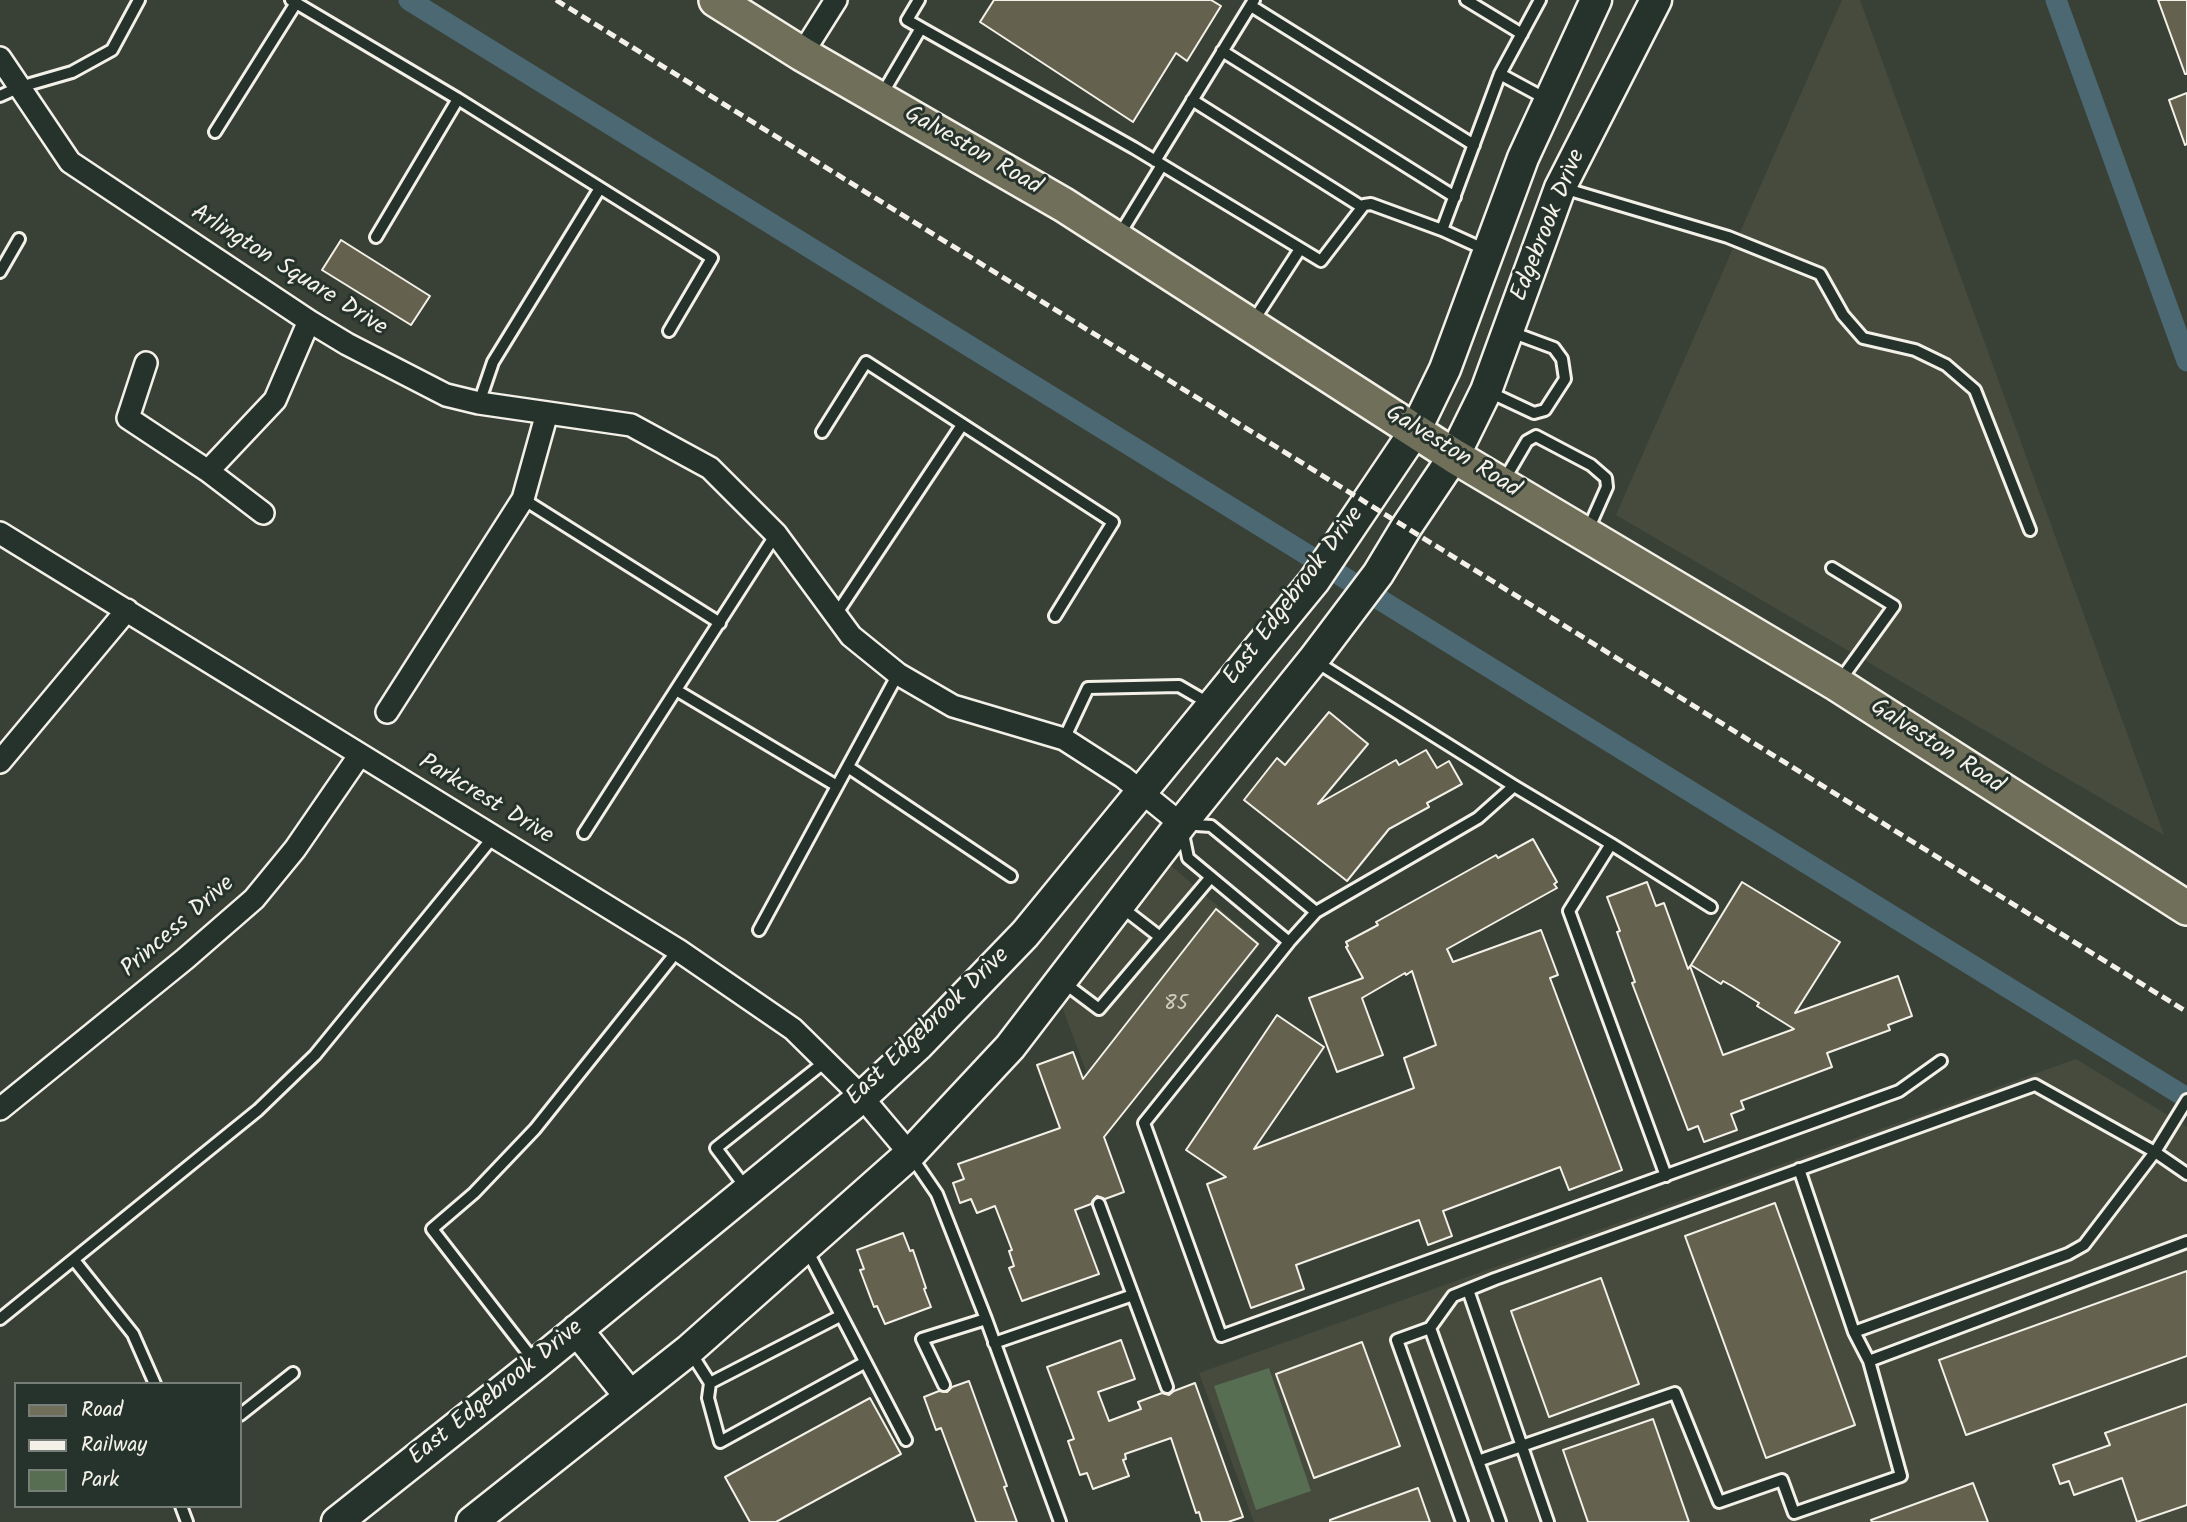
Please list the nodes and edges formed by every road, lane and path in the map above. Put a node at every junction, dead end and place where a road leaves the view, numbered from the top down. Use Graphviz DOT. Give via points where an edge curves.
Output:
graph roads {
  1 [pos="139,0"];
  2 [pos="716,0"];
  3 [pos="836,0"];
  4 [pos="919,0"];
  5 [pos="1466,0"];
  6 [pos="1540,0"];
  7 [pos="1596,0"];
  8 [pos="1656,0"];
  9 [pos="293,1"];
  10 [pos="1253,3"];
  11 [pos="921,28"];
  12 [pos="1522,34"];
  13 [pos="1222,51"];
  14 [pos="802,54"];
  15 [pos="0,58"];
  16 [pos="1500,74"];
  17 [pos="20,87"];
  18 [pos="0,96"];
  19 [pos="458,99"];
  20 [pos="879,99"];
  21 [pos="1192,100"];
  22 [pos="1551,102"];
  23 [pos="1593,124"];
  24 [pos="215,132"];
  25 [pos="1474,145"];
  26 [pos="1158,163"];
  27 [pos="1560,187"];
  28 [pos="600,188"];
  29 [pos="1455,197"];
  30 [pos="1362,207"];
  31 [pos="1442,230"];
  32 [pos="376,237"];
  33 [pos="1117,238"];
  34 [pos="19,239"];
  35 [pos="1300,248"];
  36 [pos="1489,251"];
  37 [pos="0,272"];
  38 [pos="309,321"];
  39 [pos="1251,325"];
  40 [pos="669,331"];
  41 [pos="1508,331"];
  42 [pos="146,363"];
  43 [pos="1486,391"];
  44 [pos="479,403"];
  45 [pos="547,413"];
  46 [pos="1534,413"];
  47 [pos="962,425"];
  48 [pos="1415,431"];
  49 [pos="822,432"];
  50 [pos="1536,436"];
  51 [pos="1454,456"];
  52 [pos="208,471"];
  53 [pos="1502,484"];
  54 [pos="523,499"];
  55 [pos="263,513"];
  56 [pos="2030,530"];
  57 [pos="0,533"];
  58 [pos="776,534"];
  59 [pos="1585,534"];
  60 [pos="1832,568"];
  61 [pos="127,610"];
  62 [pos="835,616"];
  63 [pos="1055,616"];
  64 [pos="720,623"];
  65 [pos="1313,660"];
  66 [pos="898,674"];
  67 [pos="1837,684"];
  68 [pos="676,691"];
  69 [pos="1213,705"];
  70 [pos="387,712"];
  71 [pos="1064,739"];
  72 [pos="359,756"];
  73 [pos="0,762"];
  74 [pos="848,767"];
  75 [pos="837,786"];
  76 [pos="1514,786"];
  77 [pos="1142,792"];
  78 [pos="1181,824"];
  79 [pos="584,833"];
  80 [pos="494,836"];
  81 [pos="1611,844"];
  82 [pos="1011,876"];
  83 [pos="1210,877"];
  84 [pos="1119,905"];
  85 [pos="1711,907"];
  86 [pos="2187,908"];
  87 [pos="1316,912"];
  88 [pos="759,930"];
  89 [pos="1160,937"];
  90 [pos="1289,942"];
  91 [pos="678,950"];
  92 [pos="1060,981"];
  93 [pos="826,1061"];
  94 [pos="1941,1062"];
  95 [pos="862,1097"];
  96 [pos="2187,1100"];
  97 [pos="0,1110"];
  98 [pos="2155,1152"];
  99 [pos="910,1154"];
  100 [pos="1799,1169"];
  101 [pos="2187,1174"];
  102 [pos="1666,1176"];
  103 [pos="748,1190"];
  104 [pos="1099,1204"];
  105 [pos="2187,1242"];
  106 [pos="805,1248"];
  107 [pos="74,1260"];
  108 [pos="1468,1290"];
  109 [pos="1133,1295"];
  110 [pos="840,1316"];
  111 [pos="0,1319"];
  112 [pos="986,1319"];
  113 [pos="1430,1328"];
  114 [pos="578,1330"];
  115 [pos="1854,1332"];
  116 [pos="994,1343"];
  117 [pos="689,1350"];
  118 [pos="1869,1362"];
  119 [pos="864,1363"];
  120 [pos="536,1364"];
  121 [pos="293,1373"];
  122 [pos="154,1382"];
  123 [pos="710,1383"];
  124 [pos="944,1385"];
  125 [pos="1167,1387"];
  126 [pos="630,1396"];
  127 [pos="242,1413"];
  128 [pos="905,1440"];
  129 [pos="1522,1446"];
  130 [pos="1478,1461"];
  131 [pos="337,1522"];
  132 [pos="472,1522"];
  133 [pos="1059,1522"];
  134 [pos="1462,1522"];
  135 [pos="1500,1522"];
  136 [pos="1548,1522"];
  1 -- 17 [label="lane" via="112,50 72,72"];
  2 -- 14 [label="main road, Galveston Road"];
  3 -- 14 [label="street"];
  4 -- 11 [label="lane" via="907,20"];
  5 -- 12 [label="lane"];
  6 -- 12 [label="lane"];
  7 -- 22 [label="main road, Edgebrook Drive"];
  8 -- 23 [label="main road, Edgebrook Drive"];
  9 -- 19 [label="lane"];
  9 -- 24 [label="lane"];
  10 -- 13 [label="lane"];
  10 -- 25 [label="lane"];
  11 -- 20 [label="lane"];
  11 -- 26 [label="lane"];
  12 -- 16 [label="lane"];
  13 -- 21 [label="lane"];
  13 -- 29 [label="lane"];
  14 -- 20 [label="main road, Galveston Road"];
  15 -- 17 [label="street, Arlington Square Drive"];
  16 -- 22 [label="lane"];
  16 -- 25 [label="lane"];
  17 -- 18 [label="lane"];
  17 -- 38 [label="street, Arlington Square Drive" via="70,162"];
  19 -- 28 [label="lane"];
  19 -- 32 [label="lane"];
  20 -- 33 [label="main road, Galveston Road"];
  21 -- 26 [label="lane"];
  21 -- 30 [label="lane"];
  22 -- 23 [label="main road"];
  22 -- 36 [label="main road, Edgebrook Drive" via="1523,158"];
  23 -- 27 [label="main road, Edgebrook Drive"];
  25 -- 29 [label="lane"];
  26 -- 33 [label="lane"];
  26 -- 35 [label="lane"];
  27 -- 41 [label="main road, Edgebrook Drive"];
  27 -- 56 [label="lane" via="1728,237 1820,274 1843,315 1863,338 1915,350 1946,365 1975,390"];
  28 -- 40 [label="lane" via="712,258"];
  28 -- 44 [label="lane" via="493,362"];
  29 -- 31 [label="lane"];
  30 -- 31 [label="lane" via="1371,204"];
  30 -- 35 [label="lane" via="1321,261"];
  31 -- 36 [label="lane"];
  33 -- 39 [label="main road, Galveston Road"];
  34 -- 37 [label="lane"];
  35 -- 39 [label="lane"];
  36 -- 48 [label="main road, Edgebrook Drive" via="1445,369"];
  38 -- 44 [label="street, Arlington Square Drive" via="446,395"];
  38 -- 52 [label="street" via="275,400"];
  39 -- 48 [label="main road, Galveston Road"];
  41 -- 43 [label="main road, Edgebrook Drive"];
  41 -- 46 [label="lane" via="1554,348 1562,359 1565,379 1545,411"];
  42 -- 52 [label="street" via="128,418"];
  43 -- 46 [label="lane"];
  43 -- 51 [label="main road, Edgebrook Drive"];
  44 -- 45 [label="street, Arlington Square Drive"];
  45 -- 54 [label="street"];
  45 -- 58 [label="street, Arlington Square Drive" via="631,425 710,468"];
  46 -- 50 [label="lane"];
  47 -- 49 [label="lane" via="866,362"];
  47 -- 62 [label="lane"];
  47 -- 63 [label="lane" via="1113,522"];
  48 -- 51 [label="main road, Galveston Road"];
  48 -- 69 [label="main road, East Edgebrook Drive" via="1314,581"];
  50 -- 53 [label="lane" via="1527,441"];
  50 -- 59 [label="lane" via="1606,478 1607,487"];
  51 -- 53 [label="main road, Galveston Road"];
  51 -- 65 [label="main road, East Edgebrook Drive" via="1378,574"];
  52 -- 55 [label="street"];
  53 -- 59 [label="main road, Galveston Road"];
  54 -- 64 [label="lane"];
  54 -- 70 [label="street"];
  57 -- 61 [label="street, Parkcrest Drive"];
  58 -- 62 [label="street, Arlington Square Drive"];
  58 -- 64 [label="lane"];
  59 -- 67 [label="main road, Galveston Road"];
  60 -- 67 [label="lane" via="1894,606"];
  61 -- 72 [label="street, Parkcrest Drive"];
  61 -- 73 [label="street"];
  62 -- 66 [label="street, Arlington Square Drive" via="851,636"];
  64 -- 68 [label="lane"];
  65 -- 76 [label="lane"];
  65 -- 78 [label="main road, East Edgebrook Drive"];
  66 -- 71 [label="street, Arlington Square Drive" via="953,706"];
  66 -- 74 [label="lane"];
  67 -- 86 [label="main road, Galveston Road"];
  68 -- 75 [label="lane"];
  68 -- 79 [label="lane"];
  69 -- 71 [label="lane" via="1179,686 1088,688"];
  69 -- 77 [label="main road, East Edgebrook Drive"];
  71 -- 77 [label="street, Arlington Square Drive"];
  72 -- 80 [label="street, Parkcrest Drive"];
  72 -- 97 [label="street, Princess Drive" via="254,899"];
  74 -- 75 [label="lane"];
  74 -- 82 [label="lane"];
  75 -- 88 [label="lane"];
  76 -- 81 [label="lane"];
  76 -- 87 [label="lane" via="1478,818"];
  77 -- 78 [label="street, Arlington Square Drive"];
  77 -- 95 [label="main road, East Edgebrook Drive" via="1025,934"];
  78 -- 83 [label="lane" via="1188,858"];
  78 -- 84 [label="main road, East Edgebrook Drive"];
  78 -- 87 [label="lane" via="1211,826"];
  80 -- 91 [label="street, Parkcrest Drive"];
  80 -- 107 [label="lane" via="315,1055 258,1110"];
  81 -- 85 [label="lane"];
  81 -- 102 [label="lane" via="1569,911"];
  83 -- 89 [label="lane"];
  83 -- 90 [label="lane"];
  84 -- 89 [label="lane"];
  84 -- 92 [label="main road, East Edgebrook Drive"];
  87 -- 90 [label="lane"];
  89 -- 92 [label="lane" via="1099,1009"];
  90 -- 102 [label="lane" via="1143,1123 1220,1336"];
  91 -- 93 [label="street, Parkcrest Drive" via="793,1029"];
  91 -- 120 [label="lane" via="535,1129 474,1193 432,1228"];
  92 -- 99 [label="main road, East Edgebrook Drive" via="1010,1047"];
  93 -- 95 [label="street, Parkcrest Drive"];
  93 -- 103 [label="lane" via="716,1148"];
  94 -- 102 [label="lane" via="1899,1091"];
  95 -- 99 [label="street, Parkcrest Drive"];
  95 -- 103 [label="main road, East Edgebrook Drive"];
  96 -- 98 [label="lane"];
  98 -- 100 [label="lane" via="2035,1085"];
  98 -- 101 [label="lane"];
  98 -- 115 [label="lane" via="2084,1245"];
  99 -- 106 [label="main road, East Edgebrook Drive"];
  99 -- 112 [label="lane" via="937,1194"];
  100 -- 108 [label="lane"];
  100 -- 115 [label="lane"];
  103 -- 114 [label="main road, East Edgebrook Drive"];
  104 -- 109 [label="lane"];
  105 -- 118 [label="lane"];
  106 -- 110 [label="lane"];
  106 -- 117 [label="main road, East Edgebrook Drive"];
  107 -- 111 [label="lane"];
  107 -- 122 [label="lane" via="133,1335"];
  108 -- 113 [label="lane" via="1453,1296"];
  108 -- 129 [label="lane"];
  109 -- 116 [label="lane"];
  109 -- 125 [label="lane"];
  110 -- 119 [label="lane"];
  110 -- 123 [label="lane"];
  112 -- 116 [label="lane"];
  112 -- 124 [label="lane" via="922,1339"];
  113 -- 130 [label="lane"];
  113 -- 134 [label="lane" via="1397,1340"];
  114 -- 120 [label="main road, East Edgebrook Drive"];
  114 -- 126 [label="main road"];
  115 -- 118 [label="lane"];
  116 -- 133 [label="lane"];
  117 -- 123 [label="lane"];
  117 -- 126 [label="main road, East Edgebrook Drive"];
  118 -- 129 [label="lane" via="1901,1476 1794,1513 1782,1480 1719,1502 1675,1393"];
  119 -- 123 [label="lane" via="720,1442 708,1398"];
  119 -- 128 [label="lane"];
  120 -- 131 [label="main road, East Edgebrook Drive"];
  121 -- 127 [label="lane"];
  126 -- 132 [label="main road, East Edgebrook Drive"];
  129 -- 130 [label="lane"];
  129 -- 136 [label="lane"];
  130 -- 135 [label="lane"];
}
